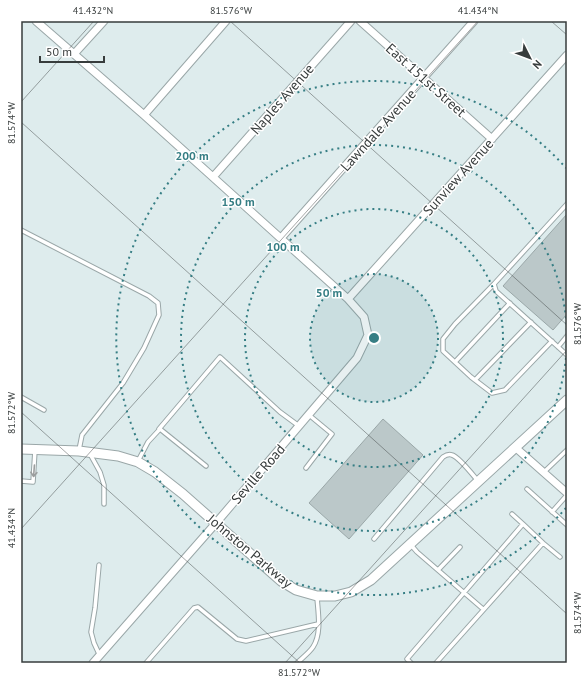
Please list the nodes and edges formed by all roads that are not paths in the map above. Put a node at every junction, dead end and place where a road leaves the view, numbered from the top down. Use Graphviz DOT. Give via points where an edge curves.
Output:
graph roads {
  1 [pos="36,21"];
  2 [pos="104,21"];
  3 [pos="226,21"];
  4 [pos="351,21"];
  5 [pos="360,21"];
  6 [pos="474,21"];
  7 [pos="74,54"];
  8 [pos="567,55"];
  9 [pos="424,78"];
  10 [pos="144,115"];
  11 [pos="492,139"];
  12 [pos="213,177"];
  13 [pos="567,204"];
  14 [pos="21,230"];
  15 [pos="281,238"];
  16 [pos="494,284"];
  17 [pos="348,299"];
  18 [pos="510,303"];
  19 [pos="531,322"];
  20 [pos="567,336"];
  21 [pos="552,341"];
  22 [pos="558,347"];
  23 [pos="567,355"];
  24 [pos="455,362"];
  25 [pos="475,380"];
  26 [pos="21,397"];
  27 [pos="567,400"];
  28 [pos="44,410"];
  29 [pos="308,415"];
  30 [pos="299,426"];
  31 [pos="159,429"];
  32 [pos="516,448"];
  33 [pos="21,449"];
  34 [pos="35,449"];
  35 [pos="567,450"];
  36 [pos="79,452"];
  37 [pos="89,453"];
  38 [pos="138,462"];
  39 [pos="206,466"];
  40 [pos="306,468"];
  41 [pos="544,472"];
  42 [pos="21,481"];
  43 [pos="479,482"];
  44 [pos="526,489"];
  45 [pos="567,494"];
  46 [pos="104,504"];
  47 [pos="552,512"];
  48 [pos="512,514"];
  49 [pos="216,523"];
  50 [pos="523,524"];
  51 [pos="567,525"];
  52 [pos="374,539"];
  53 [pos="543,543"];
  54 [pos="410,544"];
  55 [pos="460,547"];
  56 [pos="560,557"];
  57 [pos="98,565"];
  58 [pos="438,570"];
  59 [pos="464,592"];
  60 [pos="317,596"];
  61 [pos="483,609"];
  62 [pos="318,624"];
  63 [pos="100,656"];
  64 [pos="94,663"];
  65 [pos="146,663"];
  66 [pos="297,663"];
  67 [pos="411,663"];
  68 [pos="436,663"];
  1 -- 7 [label="street"];
  2 -- 7 [label="street"];
  3 -- 10 [label="street"];
  4 -- 12 [label="street, Naples Avenue"];
  5 -- 9 [label="street, East 151st Street"];
  6 -- 9 [label="street, Lawndale Avenue"];
  7 -- 10 [label="street"];
  8 -- 11 [label="street, Sunview Avenue"];
  9 -- 11 [label="street, East 151st Street"];
  9 -- 15 [label="street, Lawndale Avenue"];
  10 -- 12 [label="street"];
  11 -- 17 [label="street, Sunview Avenue"];
  12 -- 15 [label="street"];
  13 -- 16 [label="lane"];
  14 -- 36 [label="lane" via="158,303 159,315 144,348 123,384 82,435"];
  15 -- 17 [label="street"];
  16 -- 18 [label="lane" via="496,291"];
  16 -- 24 [label="lane" via="454,324 443,339 443,351"];
  17 -- 29 [label="street, Seville Road" via="364,317 368,335 357,358"];
  18 -- 19 [label="lane"];
  18 -- 24 [label="lane"];
  19 -- 21 [label="lane"];
  19 -- 25 [label="lane"];
  20 -- 22 [label="lane"];
  21 -- 22 [label="lane"];
  21 -- 25 [label="lane" via="505,390 492,393"];
  22 -- 23 [label="lane"];
  24 -- 25 [label="lane"];
  26 -- 28 [label="lane"];
  27 -- 32 [label="street, Johnston Parkway"];
  29 -- 30 [label="street, Seville Road"];
  29 -- 40 [label="lane" via="332,434"];
  30 -- 31 [label="lane" via="220,357"];
  30 -- 49 [label="street, Seville Road"];
  31 -- 38 [label="lane" via="148,442"];
  31 -- 39 [label="lane"];
  32 -- 41 [label="street"];
  32 -- 43 [label="street, Johnston Parkway"];
  33 -- 34 [label="street, Johnston Parkway"];
  34 -- 36 [label="street, Johnston Parkway"];
  34 -- 42 [label="lane, one-way" via="33,482"];
  35 -- 41 [label="lane"];
  36 -- 37 [label="street, Johnston Parkway"];
  37 -- 38 [label="street, Johnston Parkway" via="118,456"];
  37 -- 46 [label="lane" via="104,485"];
  38 -- 49 [label="street, Johnston Parkway" via="155,472"];
  41 -- 45 [label="street"];
  43 -- 52 [label="lane" via="457,458 452,455 443,457"];
  43 -- 54 [label="street, Johnston Parkway"];
  44 -- 47 [label="lane"];
  45 -- 47 [label="lane"];
  47 -- 51 [label="lane"];
  48 -- 50 [label="lane"];
  49 -- 60 [label="street, Johnston Parkway" via="281,581 296,590"];
  49 -- 63 [label="street, Seville Road"];
  50 -- 53 [label="lane"];
  50 -- 59 [label="lane"];
  53 -- 56 [label="lane"];
  53 -- 61 [label="lane"];
  54 -- 58 [label="lane"];
  54 -- 60 [label="street, Johnston Parkway" via="371,580 351,592 335,596"];
  55 -- 58 [label="lane"];
  57 -- 63 [label="lane" via="91,632"];
  58 -- 59 [label="lane"];
  59 -- 61 [label="lane"];
  59 -- 67 [label="lane" via="406,659"];
  60 -- 62 [label="lane"];
  61 -- 68 [label="lane"];
  62 -- 65 [label="lane" via="246,641 237,639 198,607 194,608"];
  62 -- 66 [label="lane" via="312,648"];
  63 -- 64 [label="street, Seville Road"];
}
